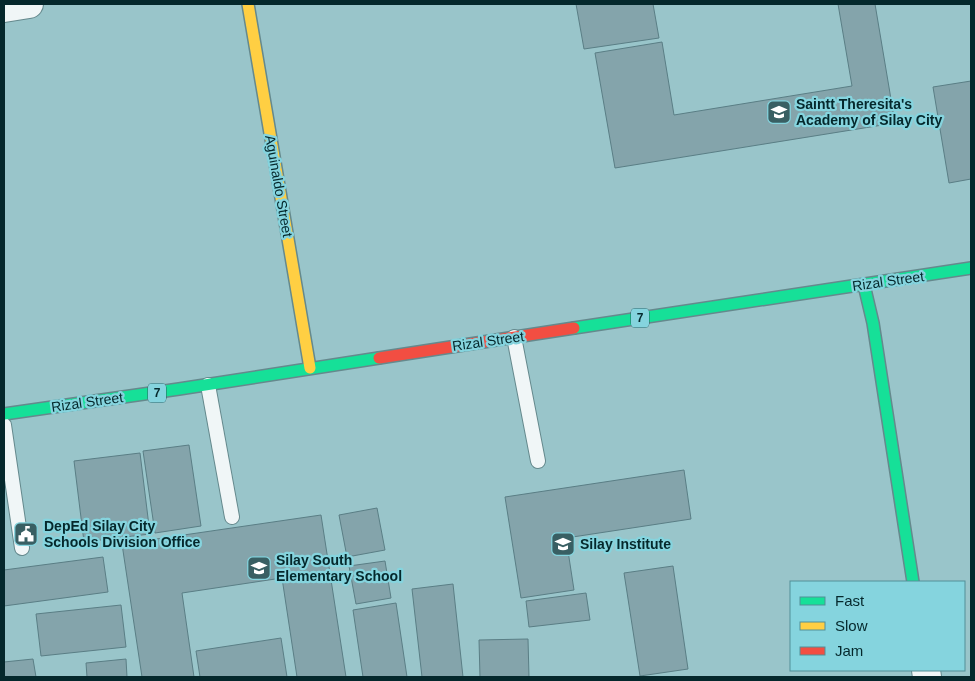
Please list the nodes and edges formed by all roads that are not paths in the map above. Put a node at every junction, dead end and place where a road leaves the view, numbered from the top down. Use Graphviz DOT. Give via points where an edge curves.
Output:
graph roads {
  1 [pos="248,4"];
  2 [pos="971,268"];
  3 [pos="864,285"];
  4 [pos="514,337"];
  5 [pos="310,368"];
  6 [pos="208,385"];
  7 [pos="4,414"];
  8 [pos="4,425"];
  9 [pos="538,461"];
  10 [pos="232,516"];
  11 [pos="22,548"];
  12 [pos="913,581"];
  1 -- 5 [label="main road, Aguinaldo Street"];
  2 -- 3 [label="main road, Rizal Street / 7"];
  3 -- 4 [label="main road, Rizal Street / 7"];
  3 -- 12 [label="main road"];
  4 -- 5 [label="main road, Rizal Street / 7"];
  4 -- 9 [label="lane"];
  5 -- 6 [label="main road, Rizal Street / 7"];
  6 -- 7 [label="main road, Rizal Street / 7"];
  6 -- 10 [label="lane"];
  8 -- 11 [label="lane"];
}
